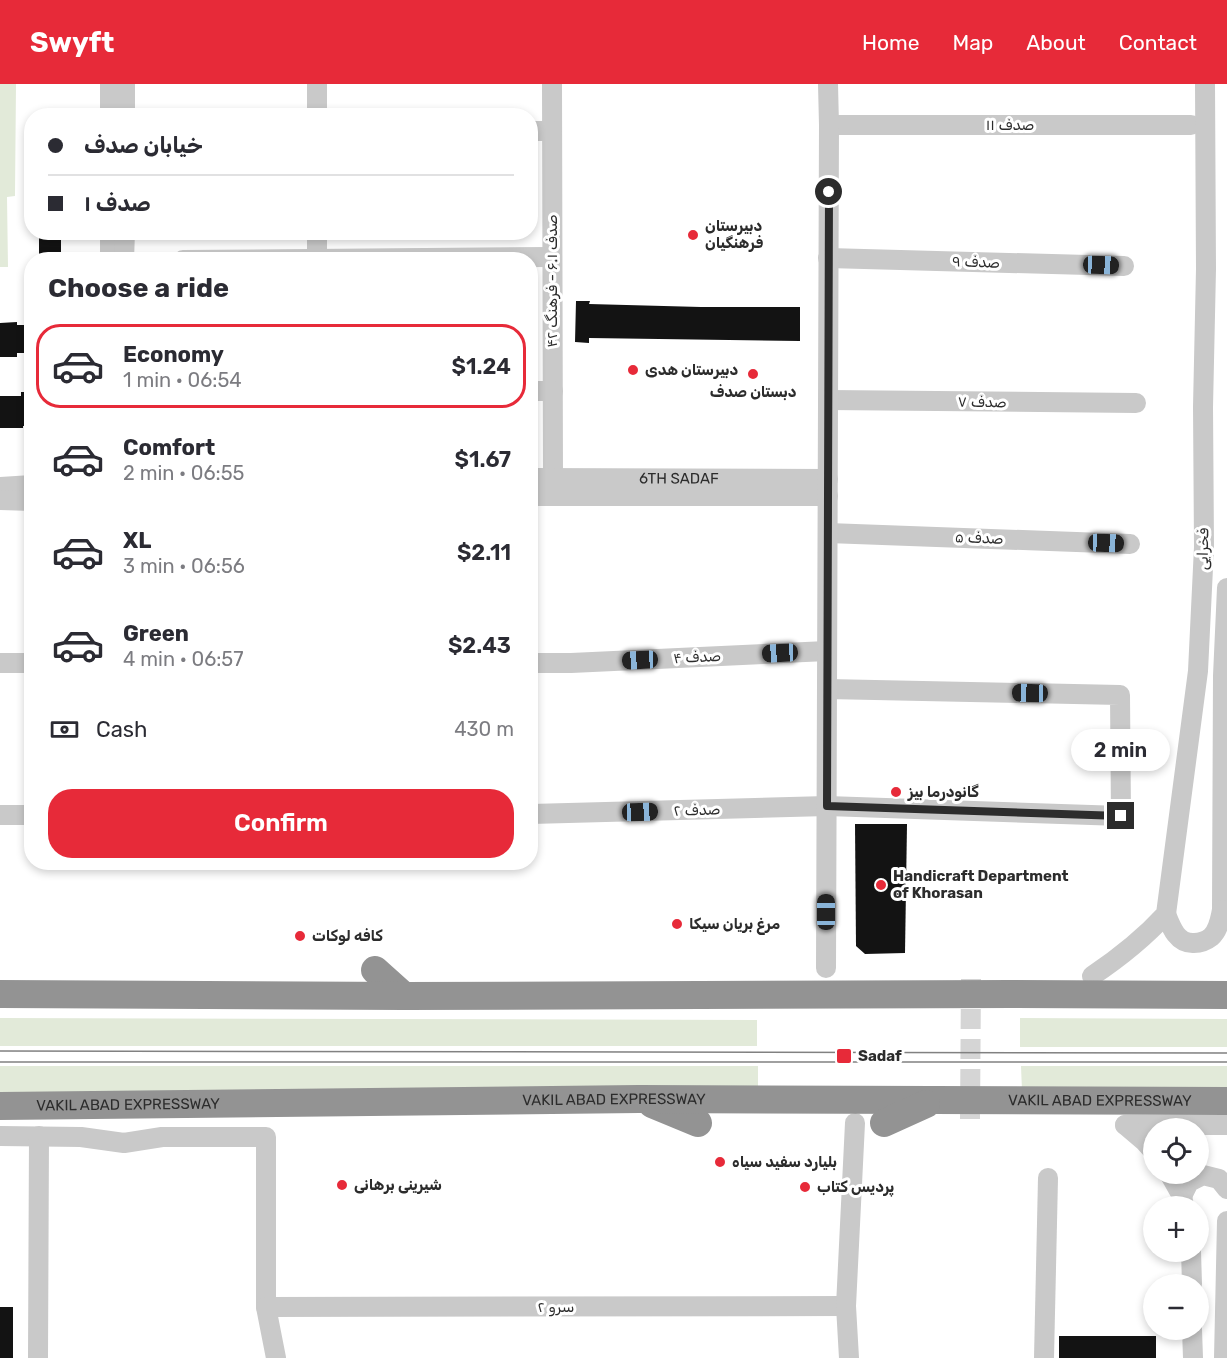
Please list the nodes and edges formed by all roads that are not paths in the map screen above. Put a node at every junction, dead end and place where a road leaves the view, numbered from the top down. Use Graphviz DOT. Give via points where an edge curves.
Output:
graph roads {
  1 [pos="110,84"];
  2 [pos="126,84"];
  3 [pos="317,84"];
  4 [pos="552,84"];
  5 [pos="828,84"];
  6 [pos="1205,84"];
  7 [pos="110,108"];
  8 [pos="125,108"];
  9 [pos="316,108"];
  10 [pos="829,125"];
  11 [pos="1191,125"];
  12 [pos="538,131"];
  13 [pos="552,131"];
  14 [pos="538,257"];
  15 [pos="552,257"];
  16 [pos="828,258"];
  17 [pos="1124,266"];
  18 [pos="1197,267"];
  19 [pos="538,391"];
  20 [pos="553,391"];
  21 [pos="828,400"];
  22 [pos="1136,403"];
  23 [pos="538,478"];
  24 [pos="554,478"];
  25 [pos="24,485"];
  26 [pos="0,487"];
  27 [pos="828,488"];
  28 [pos="538,496"];
  29 [pos="0,500"];
  30 [pos="24,501"];
  31 [pos="828,533"];
  32 [pos="1130,544"];
  33 [pos="1204,547"];
  34 [pos="1227,588"];
  35 [pos="827,651"];
  36 [pos="0,663"];
  37 [pos="24,663"];
  38 [pos="538,663"];
  39 [pos="827,689"];
  40 [pos="827,806"];
  41 [pos="538,814"];
  42 [pos="0,815"];
  43 [pos="24,815"];
  44 [pos="1166,914"];
  45 [pos="1225,915"];
  46 [pos="826,961"];
  47 [pos="375,970"];
  48 [pos="1177,975"];
  49 [pos="1092,976"];
  50 [pos="0,994"];
  51 [pos="1129,994"];
  52 [pos="1227,995"];
  53 [pos="404,996"];
  54 [pos="639,1099"];
  55 [pos="935,1099"];
  56 [pos="1227,1101"];
  57 [pos="0,1106"];
  58 [pos="698,1123"];
  59 [pos="855,1123"];
  60 [pos="884,1123"];
  61 [pos="1143,1125"];
  62 [pos="1209,1125"];
  63 [pos="1227,1125"];
  64 [pos="0,1136"];
  65 [pos="39,1136"];
  66 [pos="1143,1140"];
  67 [pos="1048,1178"];
  68 [pos="1227,1189"];
  69 [pos="1185,1196"];
  70 [pos="1227,1221"];
  71 [pos="846,1306"];
  72 [pos="266,1307"];
  73 [pos="1192,1340"];
  74 [pos="38,1358"];
  75 [pos="276,1358"];
  76 [pos="849,1358"];
  77 [pos="1044,1358"];
  78 [pos="1193,1358"];
  79 [pos="1224,1358"];
  1 -- 7 [label="street"];
  2 -- 8 [label="street"];
  3 -- 9 [label="street"];
  4 -- 13 [label="street, صدف ۶.۱ - فرهنگ ۴۲"];
  5 -- 10 [label="street"];
  6 -- 33 [label="street, فخرایی"];
  10 -- 11 [label="street, صدف ۱۱"];
  10 -- 16 [label="street"];
  12 -- 13 [label="street"];
  13 -- 15 [label="street, صدف ۶.۱ - فرهنگ ۴۲"];
  14 -- 15 [label="street"];
  15 -- 20 [label="street, صدف ۶.۱ - فرهنگ ۴۲"];
  16 -- 17 [label="street, صدف ۹"];
  16 -- 21 [label="street"];
  18 -- 33 [label="street" via="1194,543"];
  19 -- 20 [label="street"];
  20 -- 24 [label="street, صدف ۶.۱ - فرهنگ ۴۲"];
  21 -- 22 [label="street, صدف ۷"];
  21 -- 27 [label="street"];
  23 -- 24 [label="street, 6TH SADAF"];
  24 -- 27 [label="street, 6TH SADAF"];
  25 -- 26 [label="street"];
  27 -- 28 [label="street, 6TH SADAF"];
  27 -- 31 [label="street"];
  29 -- 30 [label="street"];
  31 -- 32 [label="street, صدف ۵"];
  31 -- 35 [label="street"];
  33 -- 44 [label="street, فخرایی" via="1198,671"];
  34 -- 45 [label="street" via="1223,676"];
  35 -- 38 [label="street, صدف ۴"];
  35 -- 39 [label="street"];
  36 -- 37 [label="street"];
  39 -- 40 [label="street"];
  39 -- 40 [label="street, صدف ۲" via="1120,695 1121,816"];
  40 -- 41 [label="street, صدف ۲"];
  40 -- 46 [label="street"];
  42 -- 43 [label="street"];
  44 -- 45 [label="street" via="1177,937 1189,943 1201,943 1212,936"];
  44 -- 49 [label="street"];
  47 -- 53 [label="highway"];
  48 -- 51 [label="highway"];
  50 -- 53 [label="highway"];
  51 -- 52 [label="highway"];
  51 -- 53 [label="highway"];
  54 -- 55 [label="highway, VAKIL ABAD EXPRESSWAY"];
  54 -- 57 [label="highway, VAKIL ABAD EXPRESSWAY"];
  54 -- 58 [label="highway"];
  55 -- 56 [label="highway, VAKIL ABAD EXPRESSWAY"];
  55 -- 60 [label="highway"];
  59 -- 71 [label="street"];
  61 -- 66 [label="street" via="1125,1125"];
  62 -- 63 [label="street"];
  64 -- 65 [label="street"];
  65 -- 72 [label="street" via="124,1143 162,1137 266,1137"];
  65 -- 74 [label="street"];
  67 -- 77 [label="street"];
  68 -- 69 [label="street" via="1219,1179 1203,1175 1189,1182"];
  70 -- 79 [label="street"];
  71 -- 72 [label="street, سرو ۲"];
  71 -- 76 [label="street"];
  72 -- 75 [label="street"];
  73 -- 78 [label="street"];
}
